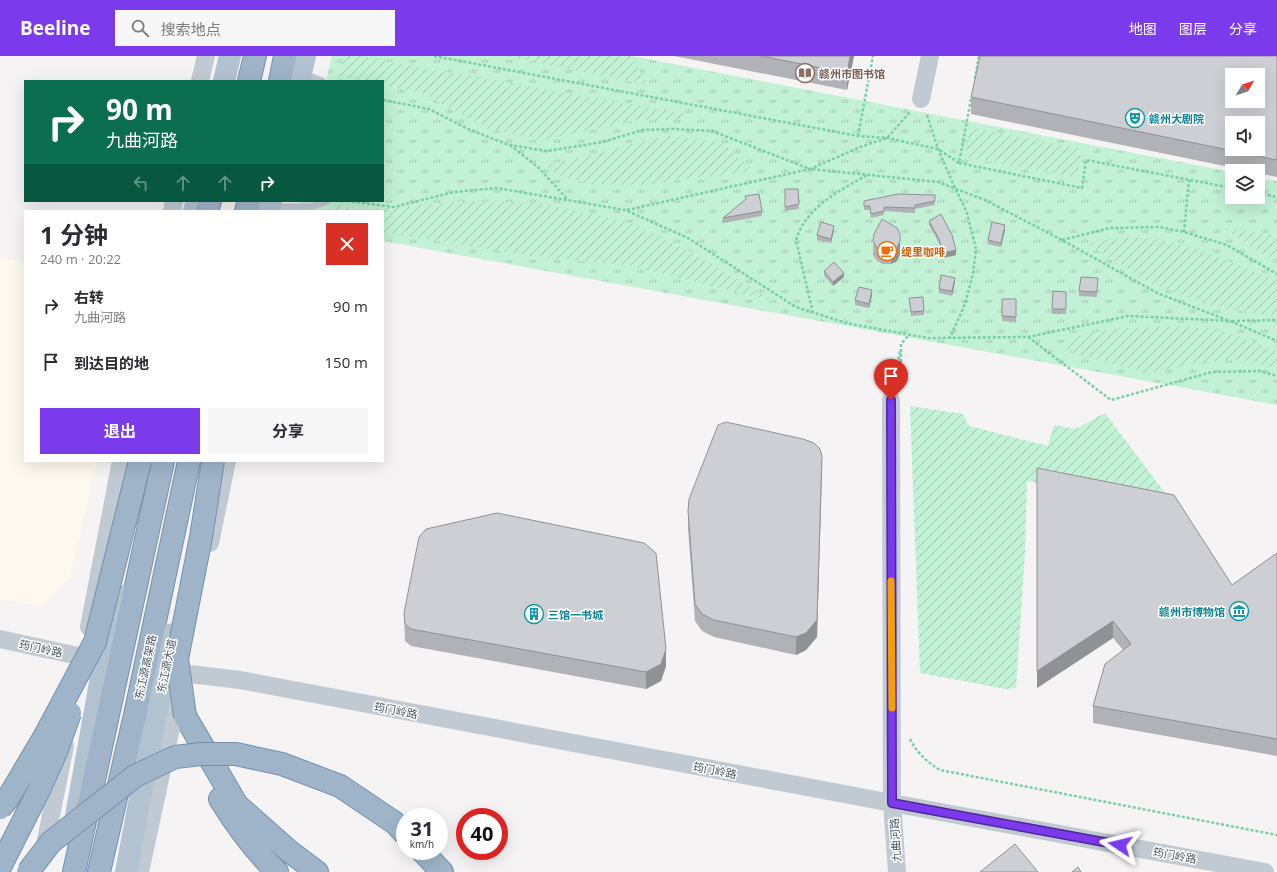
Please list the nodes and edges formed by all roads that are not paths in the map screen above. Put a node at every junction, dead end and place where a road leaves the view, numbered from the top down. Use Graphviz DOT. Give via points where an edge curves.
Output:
graph roads {
  1 [pos="206,56"];
  2 [pos="230,56"];
  3 [pos="285,56"];
  4 [pos="313,56"];
  5 [pos="930,56"];
  6 [pos="298,77"];
  7 [pos="200,80"];
  8 [pos="224,80"];
  9 [pos="921,99"];
  10 [pos="325,202"];
  11 [pos="277,206"];
  12 [pos="896,396"];
  13 [pos="121,462"];
  14 [pos="140,462"];
  15 [pos="140,462"];
  16 [pos="163,462"];
  17 [pos="189,462"];
  18 [pos="212,462"];
  19 [pos="212,462"];
  20 [pos="227,462"];
  21 [pos="0,639"];
  22 [pos="89,649"];
  23 [pos="173,671"];
  24 [pos="185,716"];
  25 [pos="892,803"];
  26 [pos="0,808"];
  27 [pos="396,825"];
  28 [pos="431,860"];
  29 [pos="0,867"];
  30 [pos="28,872"];
  31 [pos="40,872"];
  32 [pos="65,872"];
  33 [pos="74,872"];
  34 [pos="99,872"];
  35 [pos="126,872"];
  36 [pos="140,872"];
  37 [pos="277,872"];
  38 [pos="317,872"];
  39 [pos="442,872"];
  40 [pos="897,872"];
  41 [pos="1265,872"];
  1 -- 7 [label="street"];
  2 -- 8 [label="main road"];
  3 -- 6 [label="highway"];
  4 -- 6 [label="street"];
  5 -- 9 [label="street"];
  10 -- 11 [label="lane" via="310,208"];
  12 -- 25 [label="street, 九曲河路"];
  13 -- 22 [label="street"];
  14 -- 22 [label="highway, bridge"];
  15 -- 32 [label="main road"];
  16 -- 33 [label="highway"];
  17 -- 34 [label="highway, 东江源高架路"];
  18 -- 23 [label="main road, 东江源大道"];
  19 -- 24 [label="highway, bridge" via="201,538 178,659"];
  20 -- 23 [label="street"];
  21 -- 22 [label="street, 筠门岭路"];
  22 -- 26 [label="highway, bridge" via="46,734"];
  22 -- 29 [label="highway, bridge" via="56,752"];
  22 -- 31 [label="street"];
  23 -- 25 [label="street, 筠门岭路" via="256,683"];
  23 -- 35 [label="main road, 东江源大道"];
  23 -- 36 [label="street"];
  24 -- 37 [label="highway" via="196,753 212,788 236,825"];
  24 -- 38 [label="highway" via="237,805"];
  25 -- 40 [label="street, 九曲河路"];
  25 -- 41 [label="street, 筠门岭路"];
  27 -- 30 [label="highway, bridge" via="340,786 282,764 236,754 175,757 135,776 51,842"];
  28 -- 39 [label="highway"];
}
